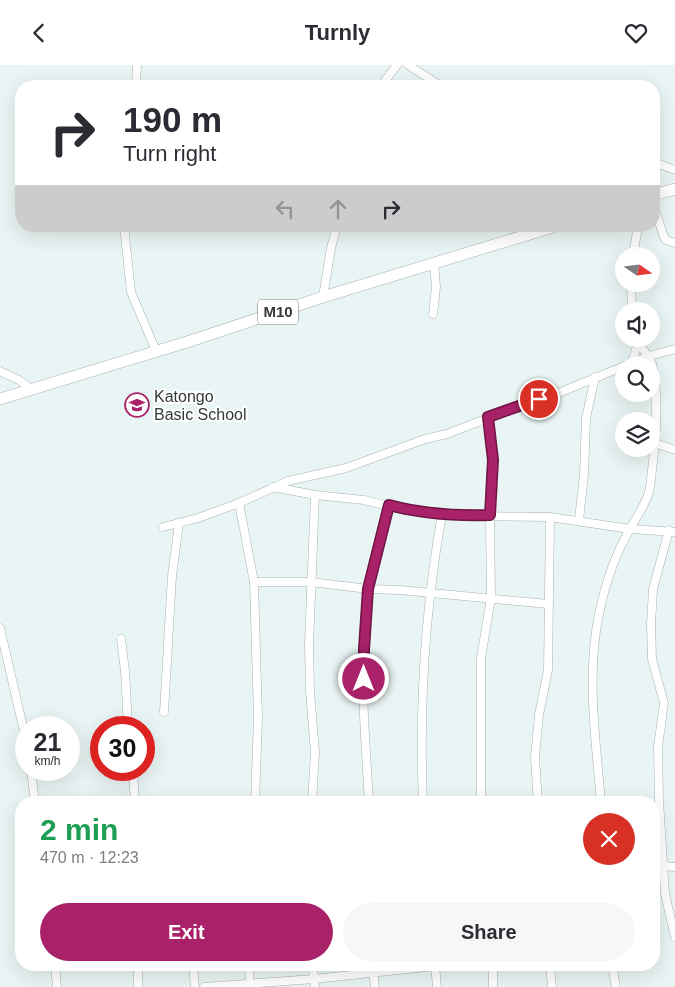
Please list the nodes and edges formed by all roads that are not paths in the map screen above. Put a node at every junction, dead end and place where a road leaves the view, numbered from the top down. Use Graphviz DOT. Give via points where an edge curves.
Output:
graph roads {
  1 [pos="137,65"];
  2 [pos="397,65"];
  3 [pos="408,65"];
  4 [pos="136,80"];
  5 [pos="386,80"];
  6 [pos="432,80"];
  7 [pos="660,164"];
  8 [pos="675,169"];
  9 [pos="675,189"];
  10 [pos="660,193"];
  11 [pos="660,225"];
  12 [pos="125,232"];
  13 [pos="335,232"];
  14 [pos="536,232"];
  15 [pos="637,232"];
  16 [pos="675,243"];
  17 [pos="634,247"];
  18 [pos="434,263"];
  19 [pos="323,297"];
  20 [pos="434,314"];
  21 [pos="642,347"];
  22 [pos="675,349"];
  23 [pos="156,351"];
  24 [pos="649,356"];
  25 [pos="646,357"];
  26 [pos="615,369"];
  27 [pos="0,371"];
  28 [pos="595,377"];
  29 [pos="31,389"];
  30 [pos="0,399"];
  31 [pos="655,412"];
  32 [pos="488,417"];
  33 [pos="660,445"];
  34 [pos="675,450"];
  35 [pos="653,457"];
  36 [pos="273,487"];
  37 [pos="315,495"];
  38 [pos="239,503"];
  39 [pos="389,505"];
  40 [pos="442,514"];
  41 [pos="490,515"];
  42 [pos="550,517"];
  43 [pos="579,520"];
  44 [pos="179,523"];
  45 [pos="163,527"];
  46 [pos="630,529"];
  47 [pos="672,531"];
  48 [pos="254,582"];
  49 [pos="311,583"];
  50 [pos="368,589"];
  51 [pos="430,593"];
  52 [pos="491,598"];
  53 [pos="548,604"];
  54 [pos="0,628"];
  55 [pos="121,639"];
  56 [pos="164,712"];
  57 [pos="20,716"];
  58 [pos="127,716"];
  59 [pos="33,781"];
  60 [pos="134,781"];
  61 [pos="35,796"];
  62 [pos="135,796"];
  63 [pos="255,796"];
  64 [pos="312,796"];
  65 [pos="369,796"];
  66 [pos="423,796"];
  67 [pos="481,796"];
  68 [pos="538,796"];
  69 [pos="600,796"];
  70 [pos="663,866"];
  71 [pos="675,867"];
  72 [pos="675,937"];
  73 [pos="56,971"];
  74 [pos="138,971"];
  75 [pos="194,971"];
  76 [pos="249,971"];
  77 [pos="365,971"];
  78 [pos="373,971"];
  79 [pos="435,971"];
  80 [pos="493,971"];
  81 [pos="551,971"];
  82 [pos="613,971"];
  83 [pos="314,983"];
  84 [pos="249,985"];
  85 [pos="57,987"];
  86 [pos="138,987"];
  87 [pos="195,987"];
  88 [pos="204,987"];
  89 [pos="374,987"];
  90 [pos="436,987"];
  91 [pos="493,987"];
  92 [pos="552,987"];
  93 [pos="616,987"];
  1 -- 4 [label="street"];
  2 -- 5 [label="street"];
  3 -- 6 [label="street"];
  7 -- 8 [label="street"];
  9 -- 10 [label="main road"];
  11 -- 16 [label="street" via="666,240"];
  12 -- 23 [label="street" via="131,292"];
  13 -- 19 [label="street"];
  14 -- 18 [label="main road, M10"];
  15 -- 17 [label="street"];
  18 -- 19 [label="main road, M10"];
  18 -- 20 [label="street"];
  19 -- 23 [label="main road, M10"];
  21 -- 24 [label="street"];
  22 -- 24 [label="street"];
  23 -- 29 [label="main road, M10"];
  24 -- 25 [label="street"];
  24 -- 31 [label="street" via="653,366"];
  26 -- 28 [label="street"];
  27 -- 29 [label="street"];
  28 -- 32 [label="street"];
  28 -- 43 [label="street" via="586,418"];
  29 -- 30 [label="main road, M10"];
  32 -- 36 [label="street" via="346,468"];
  32 -- 41 [label="street" via="493,460"];
  33 -- 34 [label="street"];
  35 -- 46 [label="street" via="649,492"];
  36 -- 37 [label="street"];
  36 -- 38 [label="street"];
  37 -- 39 [label="street"];
  37 -- 49 [label="street"];
  38 -- 44 [label="street"];
  38 -- 48 [label="street"];
  39 -- 40 [label="street"];
  39 -- 50 [label="street"];
  40 -- 41 [label="street"];
  40 -- 51 [label="street"];
  41 -- 42 [label="street"];
  41 -- 52 [label="street"];
  42 -- 43 [label="street"];
  42 -- 53 [label="street"];
  43 -- 46 [label="street"];
  44 -- 45 [label="street"];
  44 -- 56 [label="street" via="172,576"];
  46 -- 47 [label="street"];
  46 -- 69 [label="street" via="615,557 603,594 595,643 595,730"];
  47 -- 70 [label="street" via="655,579 651,603 652,659 664,703 658,747"];
  48 -- 49 [label="street"];
  48 -- 63 [label="street" via="258,715"];
  49 -- 50 [label="street"];
  49 -- 64 [label="street" via="309,663 315,753"];
  50 -- 51 [label="street"];
  50 -- 65 [label="street" via="364,710"];
  51 -- 52 [label="street"];
  51 -- 66 [label="street" via="423,683"];
  52 -- 53 [label="street"];
  52 -- 67 [label="street" via="481,658"];
  53 -- 68 [label="street" via="548,670 535,757"];
  54 -- 57 [label="street"];
  55 -- 58 [label="street"];
  59 -- 61 [label="street"];
  60 -- 62 [label="street"];
  70 -- 71 [label="street"];
  70 -- 72 [label="street" via="665,894"];
  73 -- 85 [label="street"];
  74 -- 86 [label="street"];
  75 -- 87 [label="street"];
  76 -- 84 [label="street"];
  77 -- 83 [label="street"];
  78 -- 89 [label="street"];
  79 -- 90 [label="street"];
  80 -- 91 [label="street"];
  81 -- 92 [label="street"];
  82 -- 93 [label="street"];
  83 -- 84 [label="street"];
  84 -- 88 [label="street"];
}
